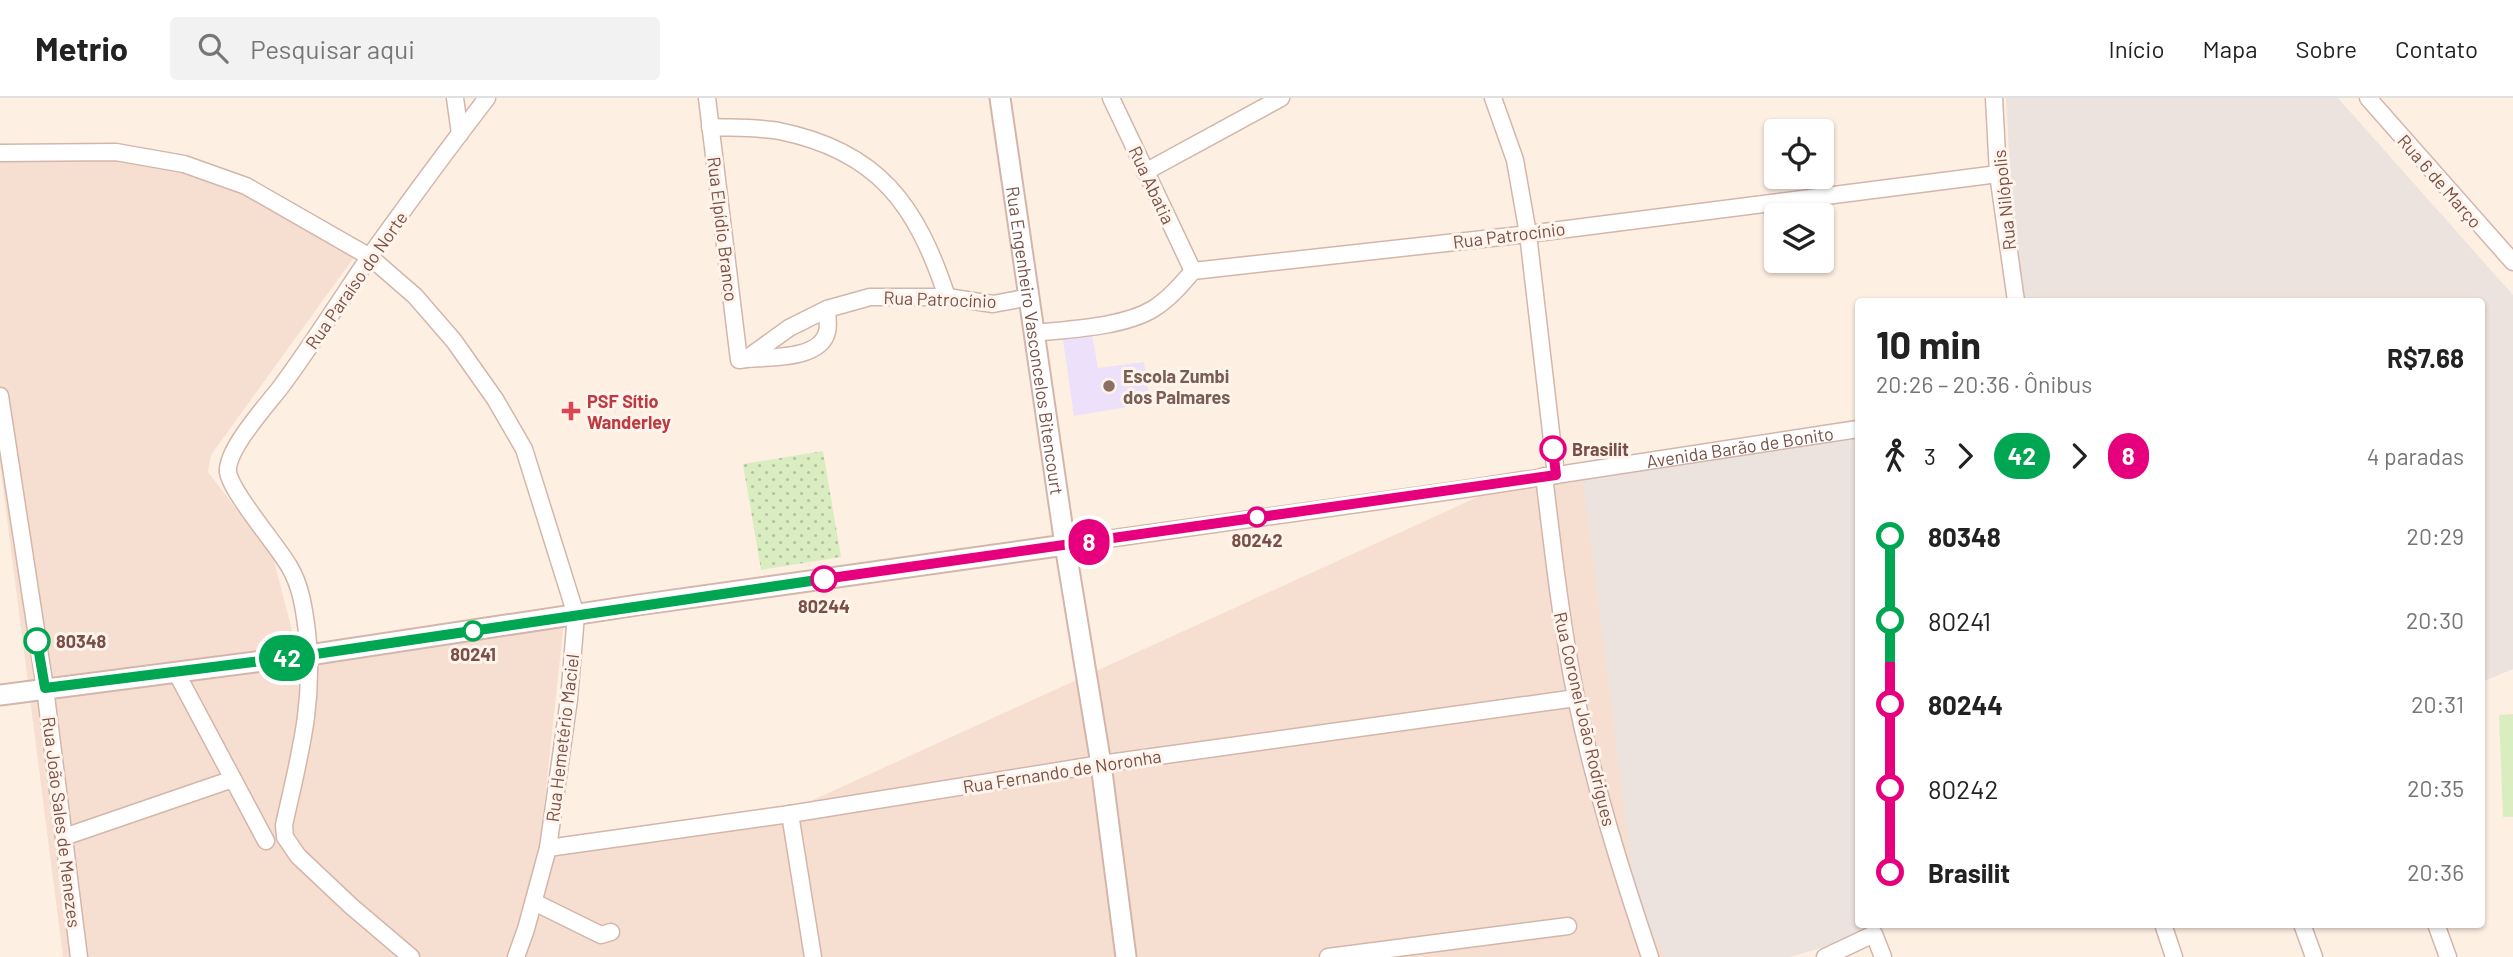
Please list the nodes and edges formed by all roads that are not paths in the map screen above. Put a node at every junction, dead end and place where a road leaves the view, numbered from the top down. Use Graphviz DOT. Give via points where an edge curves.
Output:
graph roads {
  1 [pos="455,98"];
  2 [pos="487,98"];
  3 [pos="707,98"];
  4 [pos="1000,98"];
  5 [pos="1111,98"];
  6 [pos="1281,98"];
  7 [pos="1493,98"];
  8 [pos="1994,98"];
  9 [pos="2368,98"];
  10 [pos="710,127"];
  11 [pos="460,134"];
  12 [pos="0,153"];
  13 [pos="1145,172"];
  14 [pos="1998,174"];
  15 [pos="1528,234"];
  16 [pos="370,257"];
  17 [pos="2513,262"];
  18 [pos="1193,271"];
  19 [pos="1030,296"];
  20 [pos="947,297"];
  21 [pos="2016,298"];
  22 [pos="827,309"];
  23 [pos="1035,333"];
  24 [pos="742,359"];
  25 [pos="0,396"];
  26 [pos="1855,429"];
  27 [pos="1550,475"];
  28 [pos="1065,545"];
  29 [pos="576,615"];
  30 [pos="309,655"];
  31 [pos="176,672"];
  32 [pos="45,688"];
  33 [pos="0,695"];
  34 [pos="1576,698"];
  35 [pos="1101,764"];
  36 [pos="233,779"];
  37 [pos="790,814"];
  38 [pos="64,837"];
  39 [pos="266,841"];
  40 [pos="548,848"];
  41 [pos="534,902"];
  42 [pos="1568,926"];
  43 [pos="2164,928"];
  44 [pos="2303,928"];
  45 [pos="2437,928"];
  46 [pos="611,932"];
  47 [pos="79,957"];
  48 [pos="411,957"];
  49 [pos="516,957"];
  50 [pos="813,957"];
  51 [pos="1126,957"];
  52 [pos="1328,957"];
  53 [pos="1650,957"];
  54 [pos="1829,957"];
  55 [pos="1883,957"];
  56 [pos="2174,957"];
  57 [pos="2314,957"];
  58 [pos="2448,957"];
  1 -- 11 [label="street"];
  2 -- 11 [label="street, Rua Paraíso do Norte"];
  3 -- 10 [label="street, Rua Elpídio Branco"];
  4 -- 19 [label="street, Rua Engenheiro Vasconcelos Bitencourt"];
  5 -- 13 [label="street, Rua Abatia"];
  6 -- 13 [label="street"];
  7 -- 15 [label="street, Rua Coronel João Rodrigues" via="1515,160"];
  8 -- 14 [label="street, Rua Nilópolis"];
  9 -- 17 [label="street, Rua 6 de Março"];
  10 -- 20 [label="street" via="777,130 828,144 866,165 895,192 918,224"];
  10 -- 24 [label="street, Rua Elpídio Branco"];
  11 -- 16 [label="street, Rua Paraíso do Norte"];
  12 -- 16 [label="street, Rua Hemetério Maciel" via="116,152 184,164 246,186"];
  13 -- 18 [label="street, Rua Abatia"];
  14 -- 15 [label="street, Rua Patrocínio"];
  14 -- 21 [label="street, Rua Nilópolis"];
  15 -- 18 [label="street, Rua Patrocínio"];
  15 -- 27 [label="street, Rua Coronel João Rodrigues"];
  16 -- 29 [label="street, Rua Hemetério Maciel" via="415,296 495,399 518,439 539,493"];
  16 -- 30 [label="street, Rua Paraíso do Norte" via="229,463 236,490 295,576"];
  18 -- 23 [label="street" via="1152,310 1115,321"];
  19 -- 20 [label="street, Rua Patrocínio" via="993,304"];
  19 -- 23 [label="street, Rua Engenheiro Vasconcelos Bitencourt"];
  20 -- 22 [label="street, Rua Patrocínio" via="870,297"];
  22 -- 24 [label="street, Rua Patrocínio"];
  22 -- 24 [label="street" via="828,331 811,350"];
  23 -- 28 [label="street, Rua Engenheiro Vasconcelos Bitencourt"];
  25 -- 32 [label="street, Rua João Sales de Menezes"];
  26 -- 27 [label="street, Avenida Barão de Bonito"];
  27 -- 28 [label="street, Avenida Barão de Bonito"];
  27 -- 34 [label="street, Rua Coronel João Rodrigues" via="1559,600"];
  28 -- 29 [label="street, Avenida Barão de Bonito"];
  28 -- 35 [label="street, Rua Engenheiro Vasconcelos Bitencourt"];
  29 -- 30 [label="street, Avenida Barão de Bonito"];
  29 -- 40 [label="street, Rua Hemetério Maciel"];
  30 -- 31 [label="street, Avenida Barão de Bonito"];
  30 -- 48 [label="street" via="308,710 283,830 298,856"];
  31 -- 32 [label="street, Avenida Barão de Bonito"];
  31 -- 36 [label="street"];
  32 -- 33 [label="street, Avenida Barão de Bonito"];
  32 -- 38 [label="street, Rua João Sales de Menezes"];
  34 -- 35 [label="street, Rua Fernando de Noronha"];
  34 -- 53 [label="street, Rua Coronel João Rodrigues" via="1616,854"];
  35 -- 37 [label="street, Rua Fernando de Noronha"];
  35 -- 51 [label="street, Rua Engenheiro Vasconcelos Bitencourt"];
  36 -- 38 [label="street"];
  36 -- 39 [label="street"];
  37 -- 40 [label="street, Rua Fernando de Noronha"];
  37 -- 50 [label="street"];
  38 -- 47 [label="street, Rua João Sales de Menezes"];
  40 -- 41 [label="street, Rua Hemetério Maciel"];
  41 -- 46 [label="street" via="601,935"];
  41 -- 49 [label="street, Rua Hemetério Maciel"];
  42 -- 52 [label="street"];
  43 -- 56 [label="street"];
  44 -- 57 [label="street"];
  45 -- 58 [label="street"];
  54 -- 55 [label="street" via="1874,934"];
}
